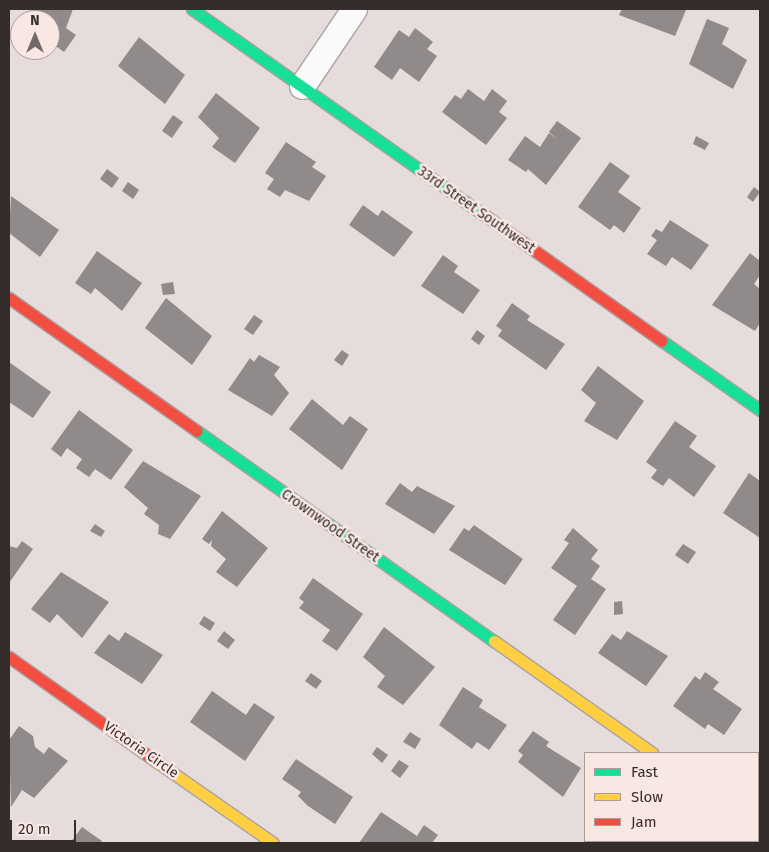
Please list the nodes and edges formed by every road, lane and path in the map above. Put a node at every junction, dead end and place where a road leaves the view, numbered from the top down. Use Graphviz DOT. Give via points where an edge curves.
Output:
graph roads {
  1 [pos="192,9"];
  2 [pos="354,9"];
  3 [pos="302,86"];
  4 [pos="9,298"];
  5 [pos="760,410"];
  6 [pos="9,657"];
  7 [pos="651,752"];
  8 [pos="273,843"];
  1 -- 3 [label="street, 33rd Street Southwest"];
  2 -- 3 [label="street"];
  3 -- 5 [label="street, 33rd Street Southwest"];
  4 -- 7 [label="street, Crownwood Street"];
  6 -- 8 [label="street, Victoria Circle"];
}
